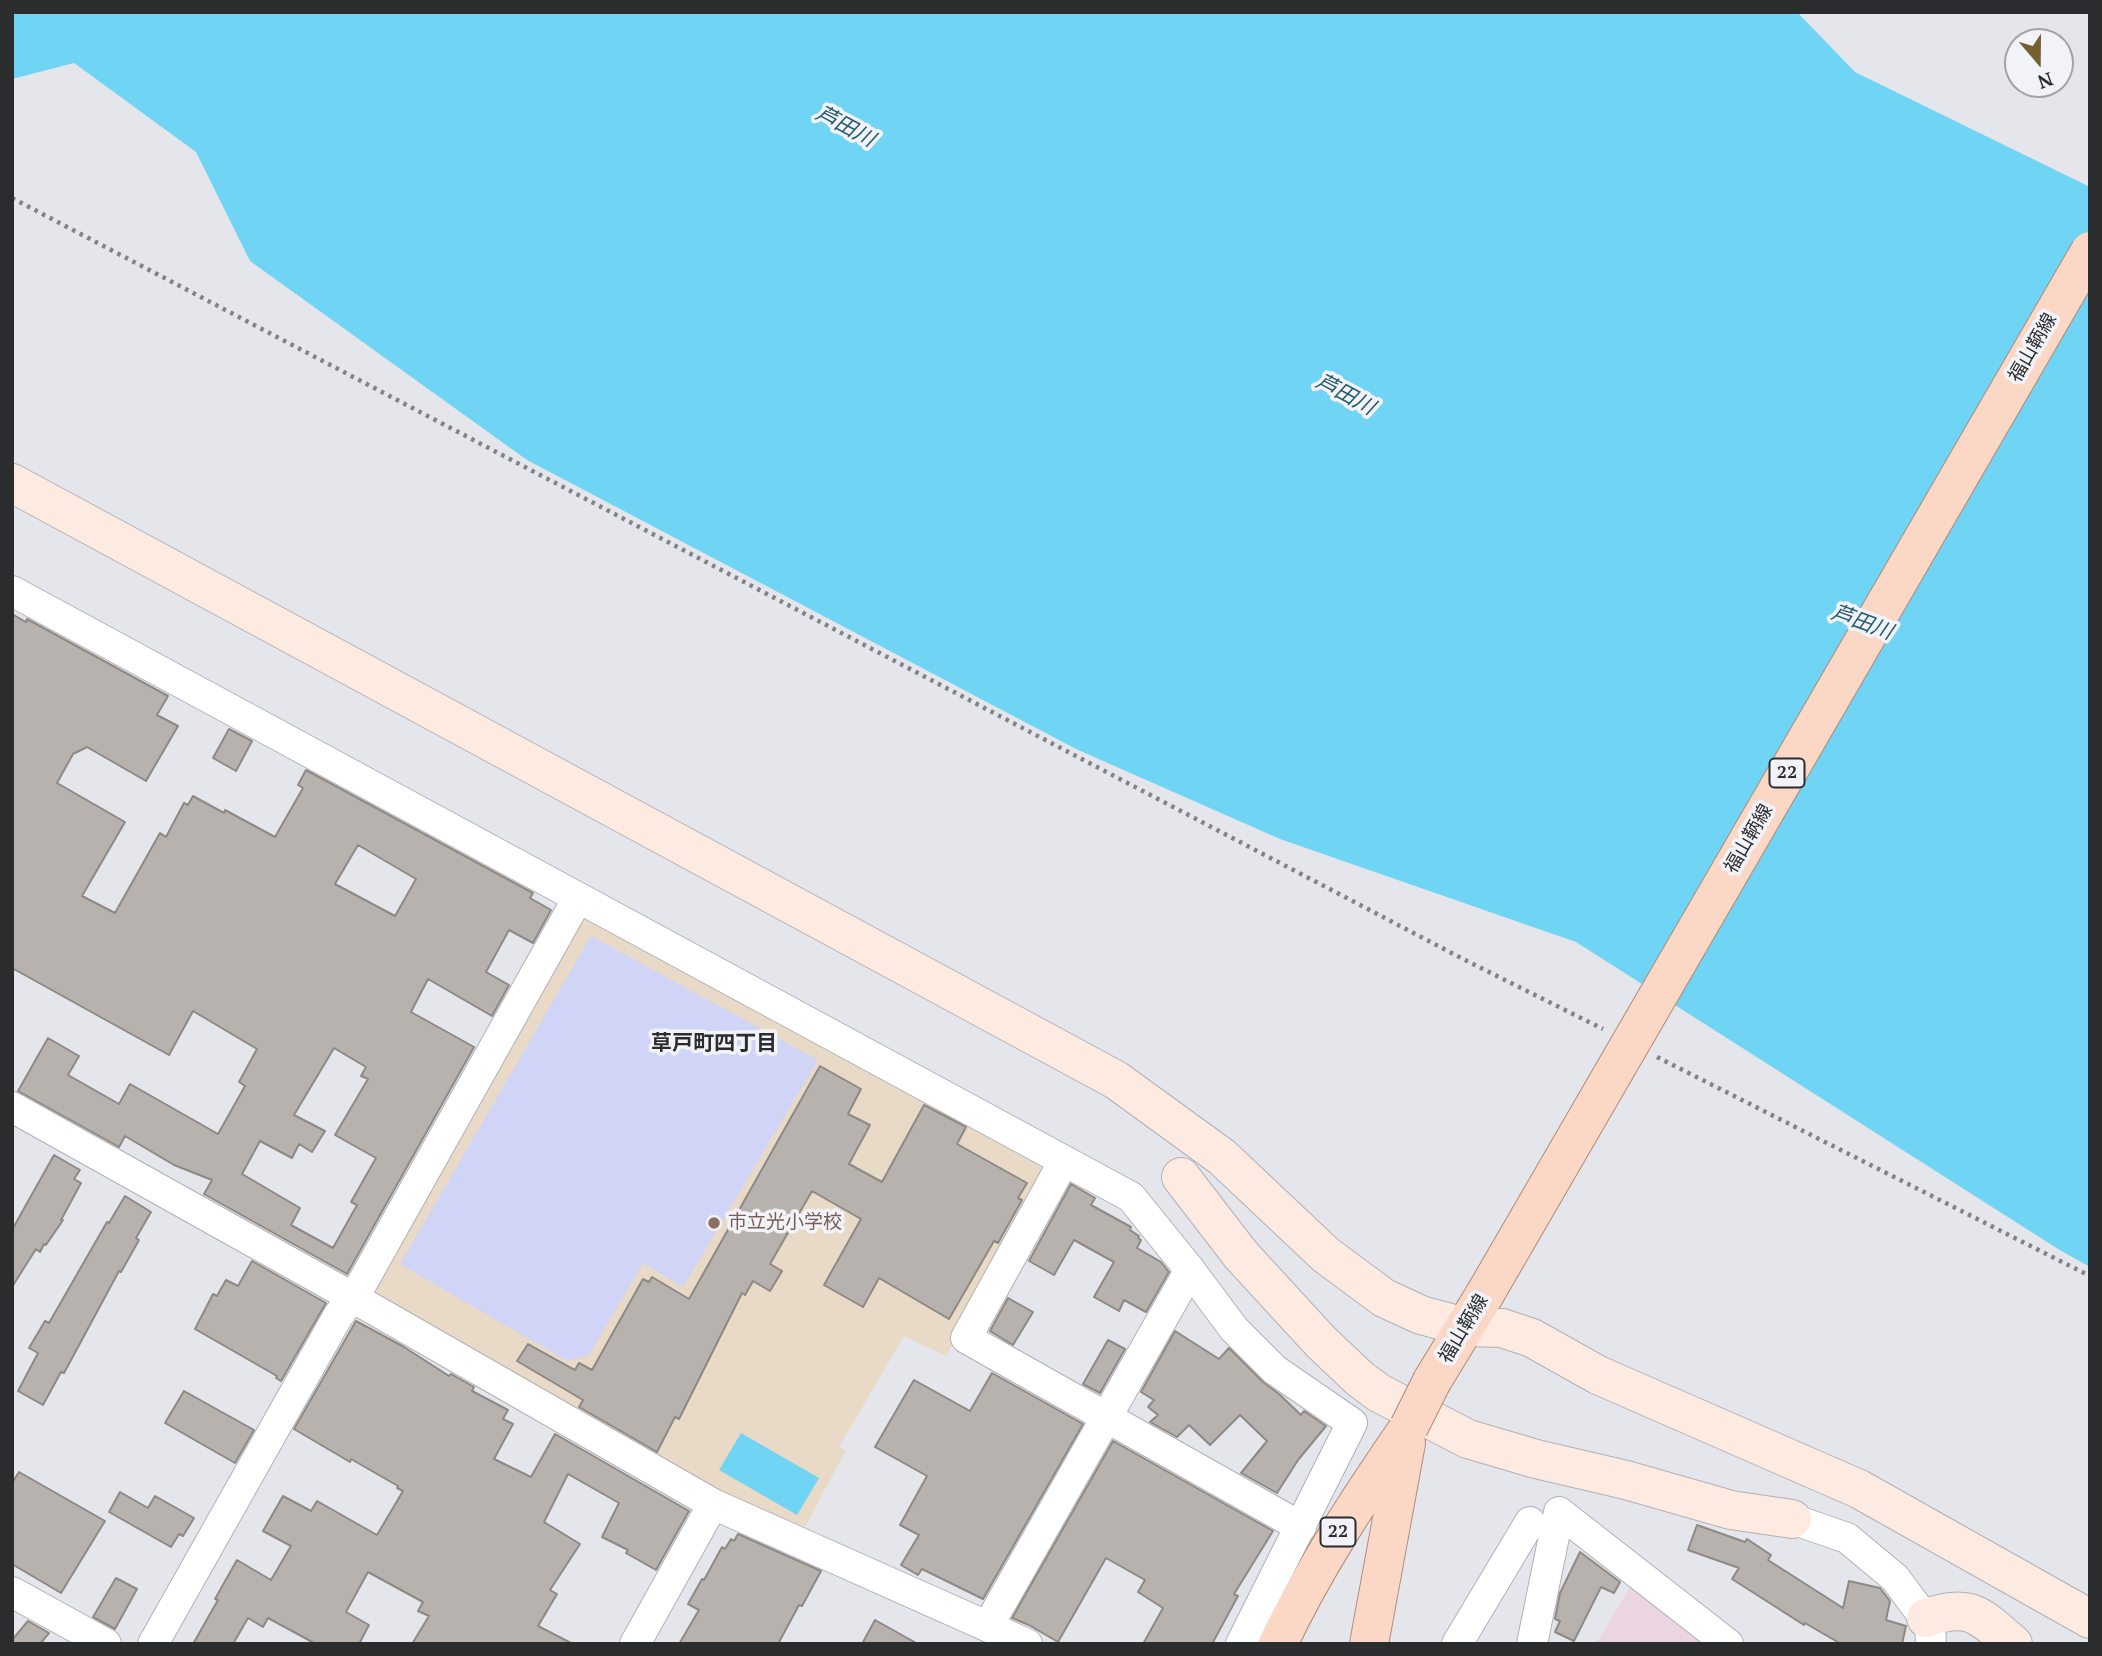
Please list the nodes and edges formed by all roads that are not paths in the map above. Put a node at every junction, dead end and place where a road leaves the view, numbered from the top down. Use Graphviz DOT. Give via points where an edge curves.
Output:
graph roads {
  1 [pos="2090,251"];
  2 [pos="12,483"];
  3 [pos="12,592"];
  4 [pos="578,898"];
  5 [pos="12,1107"];
  6 [pos="1065,1161"];
  7 [pos="1181,1177"];
  8 [pos="1190,1270"];
  9 [pos="352,1297"];
  10 [pos="1465,1327"];
  11 [pos="1105,1416"];
  12 [pos="1409,1427"];
  13 [pos="713,1504"];
  14 [pos="1792,1519"];
  15 [pos="1530,1522"];
  16 [pos="1301,1527"];
  17 [pos="12,1592"];
  18 [pos="2090,1619"];
  19 [pos="988,1626"];
  20 [pos="1928,1631"];
  21 [pos="106,1644"];
  22 [pos="153,1644"];
  23 [pos="635,1644"];
  24 [pos="1027,1644"];
  25 [pos="1241,1644"];
  26 [pos="1278,1644"];
  27 [pos="1369,1644"];
  28 [pos="1457,1644"];
  29 [pos="1532,1644"];
  30 [pos="1728,1644"];
  31 [pos="2014,1644"];
  1 -- 10 [label="main road, 福山鞆線 / 22, bridge"];
  2 -- 10 [label="street" via="1116,1080 1222,1157 1326,1255 1384,1298 1421,1315"];
  3 -- 4 [label="street"];
  4 -- 6 [label="street"];
  4 -- 9 [label="street"];
  5 -- 9 [label="street"];
  6 -- 8 [label="street" via="1131,1197"];
  6 -- 11 [label="street" via="966,1338"];
  7 -- 14 [label="street" via="1241,1255 1312,1332 1379,1392 1468,1439 1731,1510"];
  8 -- 11 [label="street"];
  8 -- 16 [label="street" via="1234,1329 1275,1370 1352,1423"];
  9 -- 13 [label="street"];
  9 -- 22 [label="street"];
  10 -- 12 [label="main road, 福山鞆線 / 22, bridge"];
  10 -- 18 [label="street" via="1502,1328 1532,1338 1598,1375 1859,1489"];
  11 -- 16 [label="street"];
  11 -- 19 [label="street"];
  12 -- 26 [label="main road, 福山鞆線 / 22" via="1338,1531"];
  12 -- 27 [label="main road, 福山鞆線 / 22"];
  13 -- 19 [label="street"];
  13 -- 23 [label="street"];
  14 -- 20 [label="street" via="1847,1538 1895,1578"];
  15 -- 28 [label="street"];
  16 -- 25 [label="street"];
  17 -- 21 [label="street"];
  19 -- 24 [label="street"];
  20 -- 31 [label="street" via="1947,1611 1964,1611 1980,1617"];
  29 -- 30 [label="street" via="1559,1512"];
}
